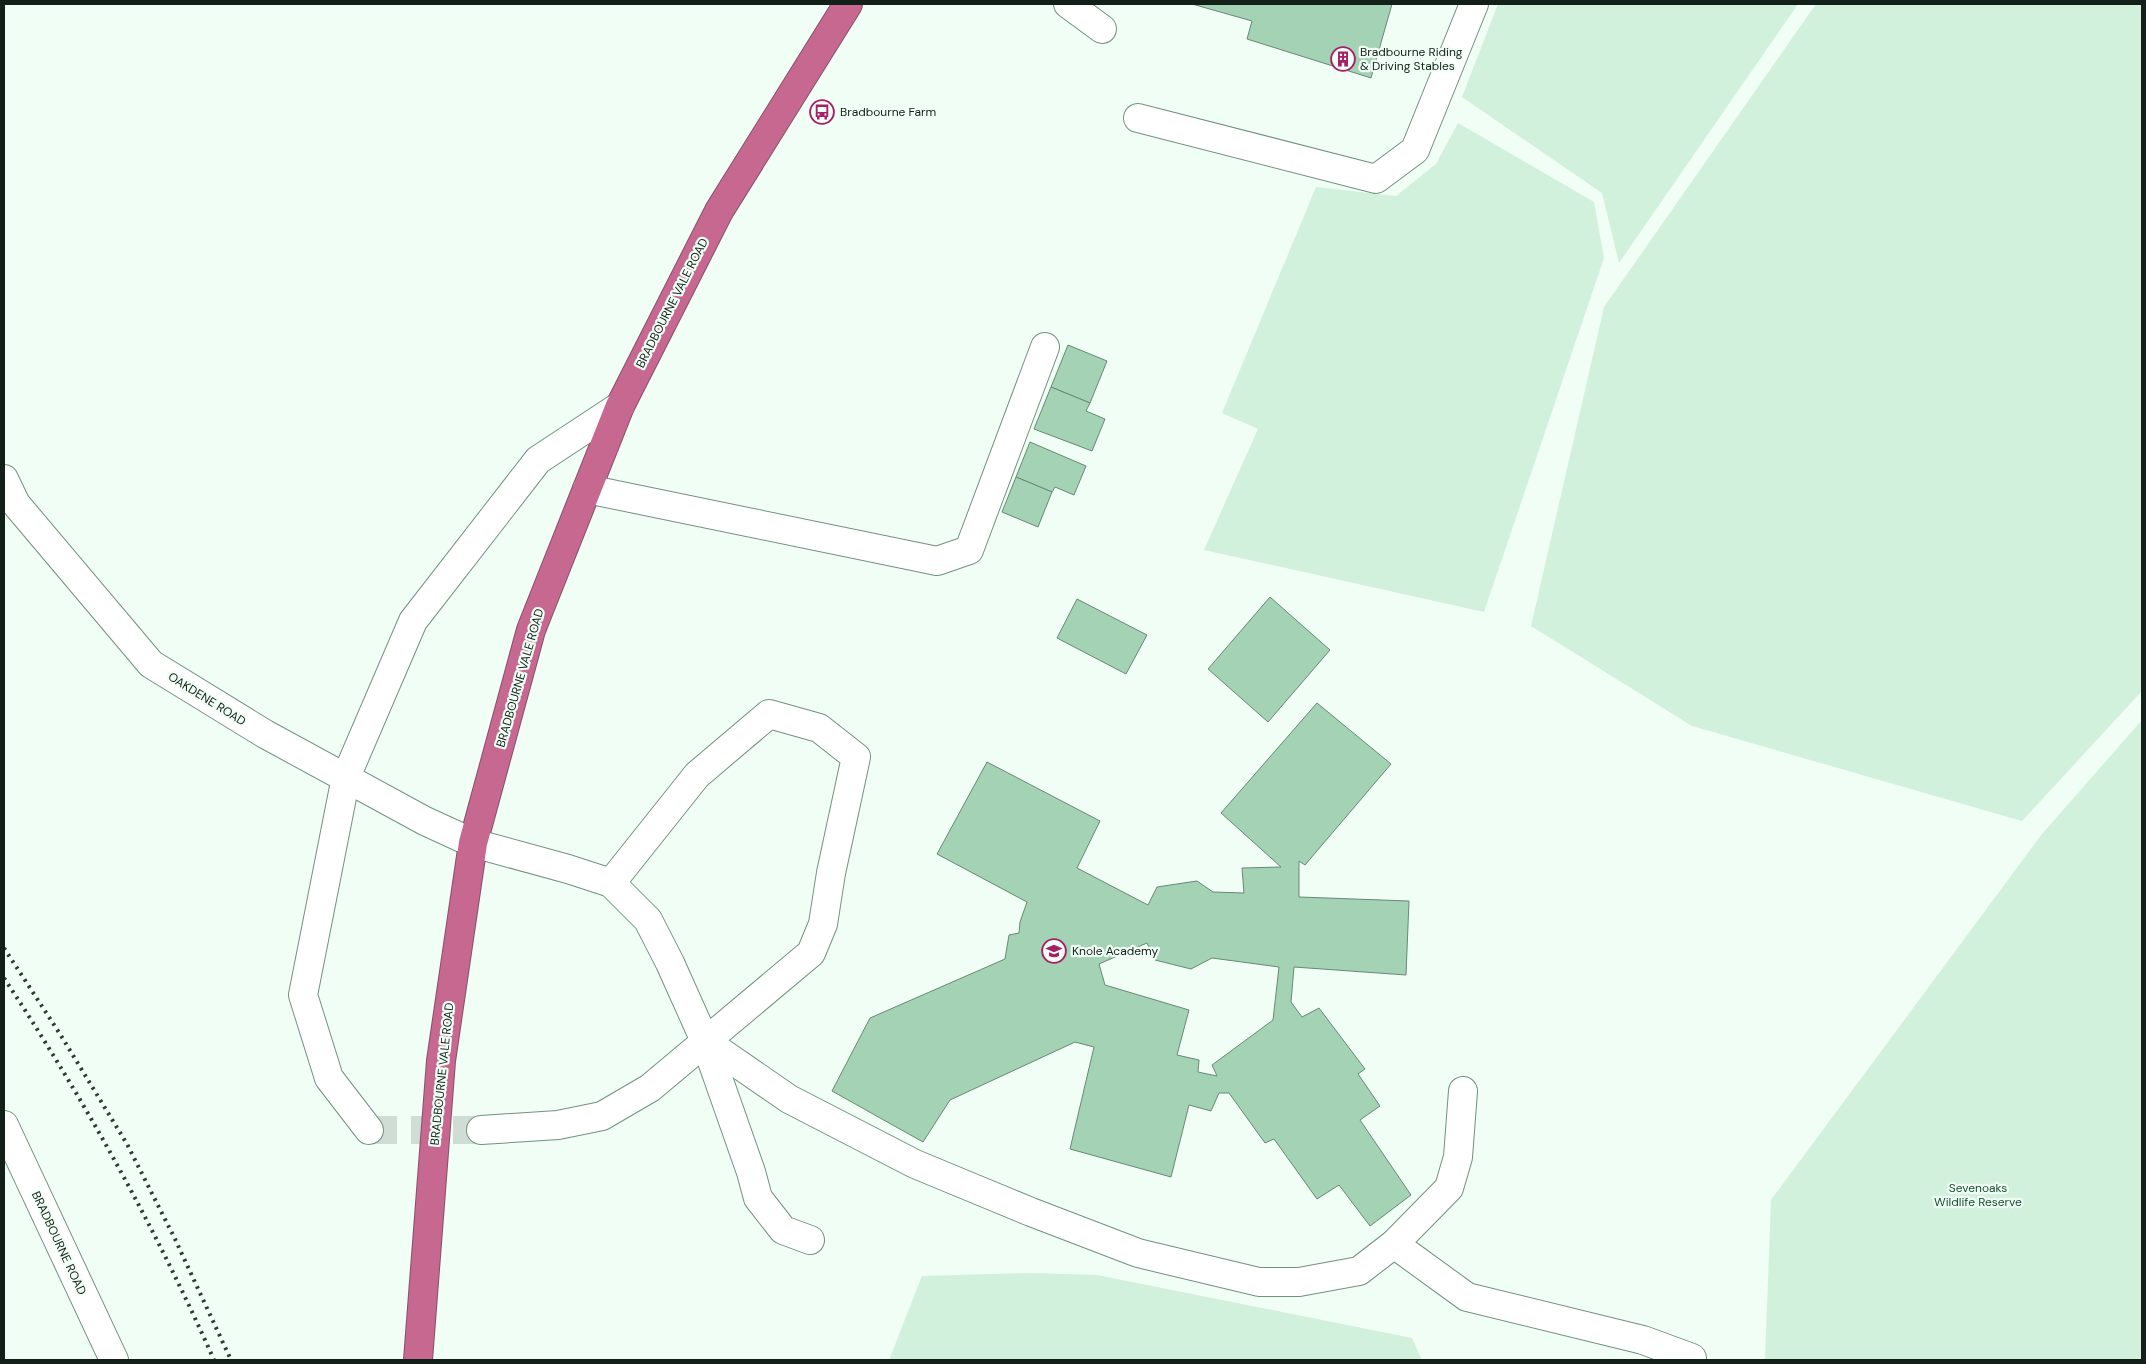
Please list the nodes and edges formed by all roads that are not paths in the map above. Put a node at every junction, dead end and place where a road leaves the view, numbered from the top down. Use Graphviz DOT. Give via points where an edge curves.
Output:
graph roads {
  1 [pos="848,4"];
  2 [pos="1068,4"];
  3 [pos="1474,4"];
  4 [pos="1102,29"];
  5 [pos="1138,118"];
  6 [pos="1045,347"];
  7 [pos="620,406"];
  8 [pos="4,479"];
  9 [pos="587,489"];
  10 [pos="346,777"];
  11 [pos="473,843"];
  12 [pos="611,884"];
  13 [pos="706,1041"];
  14 [pos="1463,1091"];
  15 [pos="4,1125"];
  16 [pos="369,1130"];
  17 [pos="482,1130"];
  18 [pos="810,1240"];
  19 [pos="1394,1244"];
  20 [pos="114,1360"];
  21 [pos="418,1360"];
  22 [pos="1692,1360"];
  1 -- 7 [label="highway, BRADBOURNE VALE ROAD" via="719,211"];
  2 -- 4 [label="street"];
  3 -- 5 [label="street" via="1415,150 1376,178"];
  6 -- 9 [label="street" via="970,550 937,561"];
  7 -- 9 [label="highway, BRADBOURNE VALE ROAD"];
  7 -- 10 [label="street" via="538,460 413,621"];
  8 -- 10 [label="street, OAKDENE ROAD" via="16,504 151,664 265,734"];
  9 -- 11 [label="highway, BRADBOURNE VALE ROAD" via="532,630"];
  10 -- 11 [label="street, OAKDENE ROAD" via="425,821"];
  10 -- 16 [label="street" via="303,995 329,1078"];
  11 -- 12 [label="street, OAKDENE ROAD"];
  11 -- 21 [label="highway, BRADBOURNE VALE ROAD" via="441,1061"];
  12 -- 13 [label="street" via="648,920"];
  12 -- 13 [label="street" via="697,775 769,714 819,728 856,757 823,924 812,953"];
  13 -- 17 [label="street" via="650,1088 602,1116 558,1125"];
  13 -- 18 [label="street" via="758,1198 783,1230"];
  13 -- 19 [label="street" via="789,1099 915,1164 1138,1253 1259,1282 1299,1282 1359,1271"];
  14 -- 19 [label="street" via="1458,1157 1449,1188"];
  15 -- 20 [label="street, BRADBOURNE ROAD"];
  19 -- 22 [label="street" via="1467,1297 1643,1340"];
}
